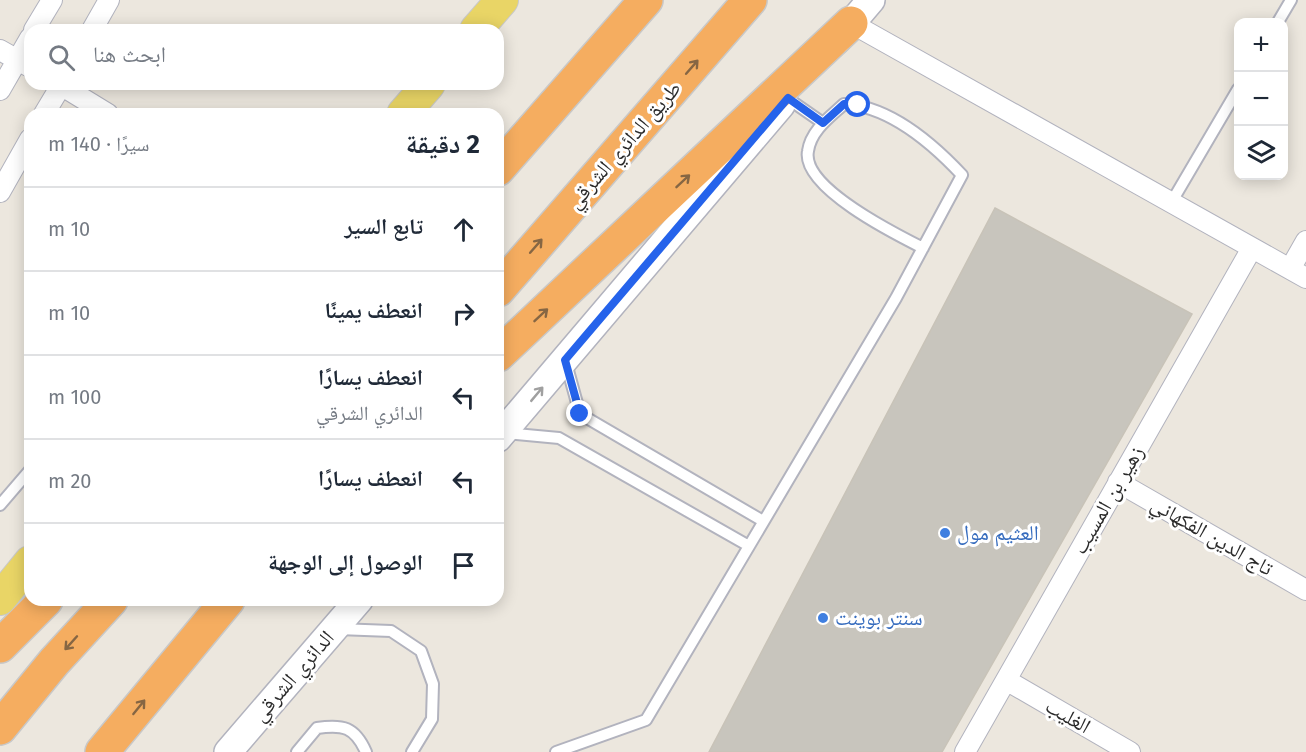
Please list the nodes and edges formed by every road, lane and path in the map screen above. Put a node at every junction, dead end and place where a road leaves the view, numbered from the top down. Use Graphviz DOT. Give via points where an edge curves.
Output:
graph roads {
  1 [pos="52,0"];
  2 [pos="109,0"];
  3 [pos="502,0"];
  4 [pos="646,0"];
  5 [pos="750,0"];
  6 [pos="1291,0"];
  7 [pos="861,12"];
  8 [pos="1280,18"];
  9 [pos="38,24"];
  10 [pos="95,24"];
  11 [pos="481,24"];
  12 [pos="0,50"];
  13 [pos="599,54"];
  14 [pos="24,64"];
  15 [pos="0,90"];
  16 [pos="57,90"];
  17 [pos="70,90"];
  18 [pos="424,90"];
  19 [pos="1234,97"];
  20 [pos="788,98"];
  21 [pos="48,108"];
  22 [pos="98,108"];
  23 [pos="408,108"];
  24 [pos="823,123"];
  25 [pos="504,148"];
  26 [pos="24,150"];
  27 [pos="504,162"];
  28 [pos="0,192"];
  29 [pos="1171,203"];
  30 [pos="1306,241"];
  31 [pos="923,248"];
  32 [pos="1252,248"];
  33 [pos="1298,274"];
  34 [pos="504,283"];
  35 [pos="504,349"];
  36 [pos="565,360"];
  37 [pos="504,431"];
  38 [pos="504,435"];
  39 [pos="24,477"];
  40 [pos="1118,482"];
  41 [pos="0,505"];
  42 [pos="763,520"];
  43 [pos="749,546"];
  44 [pos="24,569"];
  45 [pos="1306,590"];
  46 [pos="0,599"];
  47 [pos="40,606"];
  48 [pos="105,606"];
  49 [pos="223,606"];
  50 [pos="230,606"];
  51 [pos="354,606"];
  52 [pos="334,629"];
  53 [pos="193,640"];
  54 [pos="0,646"];
  55 [pos="1006,680"];
  56 [pos="0,728"];
  57 [pos="102,752"];
  58 [pos="228,752"];
  59 [pos="297,752"];
  60 [pos="366,752"];
  61 [pos="412,752"];
  62 [pos="555,752"];
  63 [pos="965,752"];
  64 [pos="1130,752"];
  1 -- 9 [label="street"];
  2 -- 10 [label="street"];
  3 -- 11 [label="main road"];
  4 -- 13 [label="highway"];
  34 -- 5 [label="highway, طريق الدائري الشرقي, one-way"];
  6 -- 8 [label="lane"];
  7 -- 20 [label="main road"];
  7 -- 29 [label="street"];
  35 -- 7 [label="highway, one-way"];
  12 -- 14 [label="street"];
  13 -- 25 [label="highway"];
  13 -- 27 [label="highway"];
  14 -- 15 [label="street"];
  16 -- 21 [label="street"];
  17 -- 22 [label="street"];
  18 -- 23 [label="main road"];
  19 -- 29 [label="lane"];
  20 -- 24 [label="lane"];
  20 -- 36 [label="main road"];
  24 -- 31 [label="lane" via="807,151 809,167 868,219"];
  24 -- 31 [label="lane" via="844,104 858,105 887,116 920,137 962,175"];
  26 -- 28 [label="street"];
  29 -- 32 [label="street"];
  30 -- 33 [label="street"];
  31 -- 42 [label="lane"];
  32 -- 33 [label="street"];
  32 -- 40 [label="street, زهير بن المسيب"];
  37 -- 36 [label="main road, one-way"];
  36 -- 42 [label="lane" via="580,414"];
  38 -- 43 [label="lane" via="559,438"];
  39 -- 41 [label="lane"];
  40 -- 45 [label="street, تاج الدين الفكهاني"];
  40 -- 55 [label="street, زهير بن المسيب"];
  42 -- 43 [label="lane"];
  43 -- 62 [label="lane" via="646,720"];
  44 -- 46 [label="main road"];
  47 -- 54 [label="highway"];
  48 -- 56 [label="highway, one-way"];
  49 -- 53 [label="highway"];
  50 -- 53 [label="highway"];
  51 -- 52 [label="main road, الدائري الشرقي"];
  52 -- 58 [label="main road, الدائري الشرقي"];
  52 -- 61 [label="lane" via="391,631 421,651 433,684 432,720"];
  57 -- 53 [label="highway, one-way"];
  55 -- 63 [label="street, زهير بن المسيب"];
  55 -- 64 [label="street, الغليب"];
  59 -- 60 [label="lane" via="317,728 339,725 359,737"];
}
